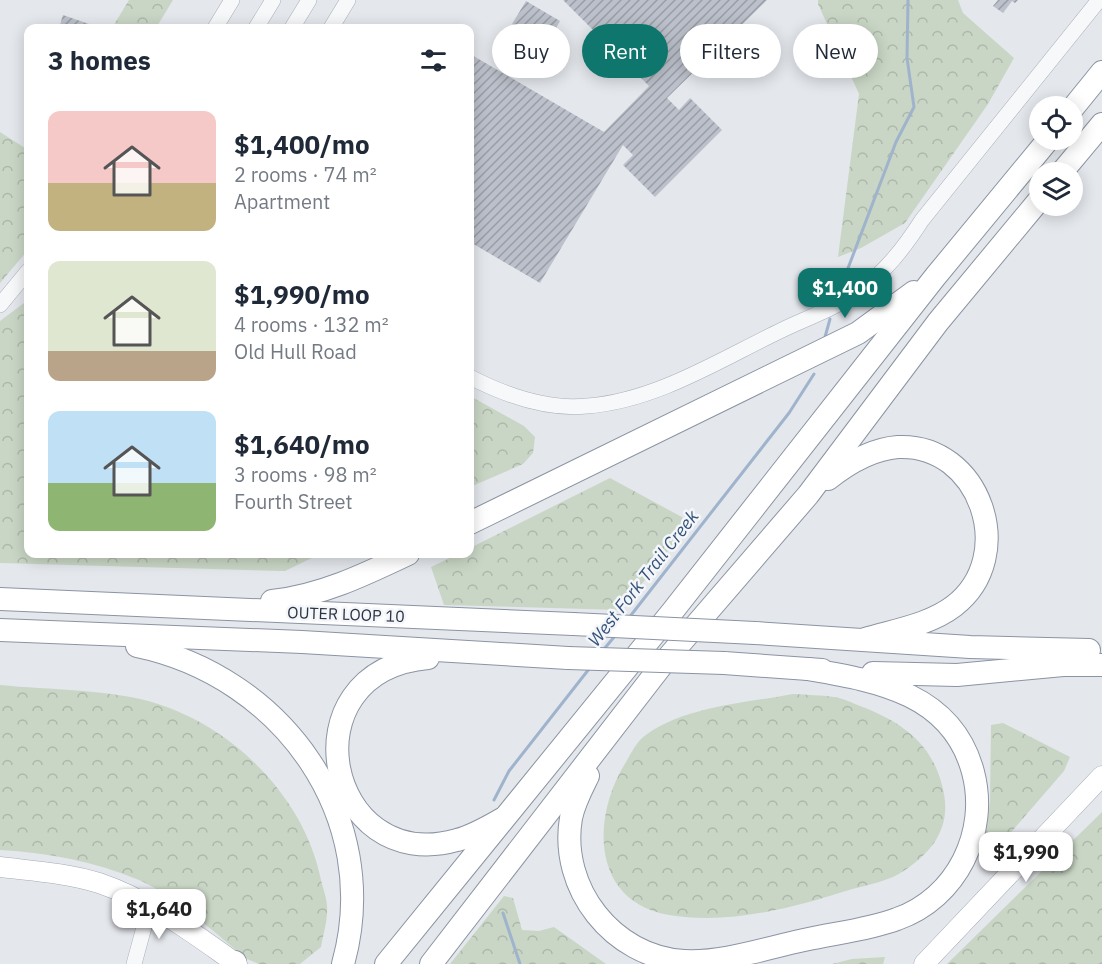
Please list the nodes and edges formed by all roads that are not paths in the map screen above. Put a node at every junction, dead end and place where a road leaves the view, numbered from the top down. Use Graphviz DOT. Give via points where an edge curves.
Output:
graph roads {
  1 [pos="232,0"];
  2 [pos="273,0"];
  3 [pos="309,0"];
  4 [pos="348,0"];
  5 [pos="1099,0"];
  6 [pos="217,24"];
  7 [pos="258,24"];
  8 [pos="294,24"];
  9 [pos="333,24"];
  10 [pos="1102,72"];
  11 [pos="1083,96"];
  12 [pos="1102,123"];
  13 [pos="1040,150"];
  14 [pos="1070,162"];
  15 [pos="1029,212"];
  16 [pos="24,276"];
  17 [pos="935,277"];
  18 [pos="0,305"];
  19 [pos="474,379"];
  20 [pos="808,495"];
  21 [pos="474,521"];
  22 [pos="400,558"];
  23 [pos="0,598"];
  24 [pos="161,606"];
  25 [pos="0,630"];
  26 [pos="86,635"];
  27 [pos="865,639"];
  28 [pos="1102,651"];
  29 [pos="512,656"];
  30 [pos="1102,664"];
  31 [pos="808,669"];
  32 [pos="622,718"];
  33 [pos="1102,776"];
  34 [pos="509,816"];
  35 [pos="0,867"];
  36 [pos="150,905"];
  37 [pos="134,964"];
  38 [pos="236,964"];
  39 [pos="343,964"];
  40 [pos="386,964"];
  41 [pos="431,964"];
  42 [pos="924,964"];
  1 -- 6 [label="street"];
  2 -- 7 [label="street"];
  3 -- 8 [label="street"];
  4 -- 9 [label="street"];
  5 -- 19 [label="street" via="921,220 903,250 883,272 843,301 685,376 602,405 569,407 536,402"];
  10 -- 11 [label="highway"];
  12 -- 14 [label="highway"];
  13 -- 17 [label="highway"];
  15 -- 20 [label="highway" via="938,322"];
  16 -- 18 [label="street"];
  17 -- 21 [label="highway" via="858,333"];
  17 -- 34 [label="highway"];
  20 -- 27 [label="highway" via="862,457 899,447 945,460 975,491 989,537 976,583 956,605 933,620"];
  20 -- 32 [label="highway" via="665,661"];
  22 -- 24 [label="highway" via="360,577 298,598 233,605"];
  23 -- 24 [label="highway, OUTER LOOP 10"];
  24 -- 27 [label="highway, OUTER LOOP 10, bridge"];
  25 -- 26 [label="highway"];
  26 -- 29 [label="highway" via="302,642"];
  26 -- 39 [label="highway" via="162,651 189,661 252,697 304,750 336,811 351,861 353,897"];
  27 -- 28 [label="highway, OUTER LOOP 10"];
  29 -- 31 [label="highway, bridge"];
  29 -- 34 [label="highway" via="425,658 387,669 369,680 347,705 338,729 336,752 343,786 357,810 378,829 401,839 432,843 456,840"];
  30 -- 31 [label="highway" via="947,675"];
  31 -- 32 [label="highway" via="873,680 921,702 946,721 972,766 978,810 973,840 963,862 938,895 898,919 698,961 647,953 617,936 585,901 574,871 570,838 576,800"];
  32 -- 41 [label="highway"];
  33 -- 42 [label="main road"];
  34 -- 40 [label="highway"];
  35 -- 36 [label="main road" via="98,883"];
  36 -- 37 [label="street"];
  36 -- 38 [label="main road"];
}
